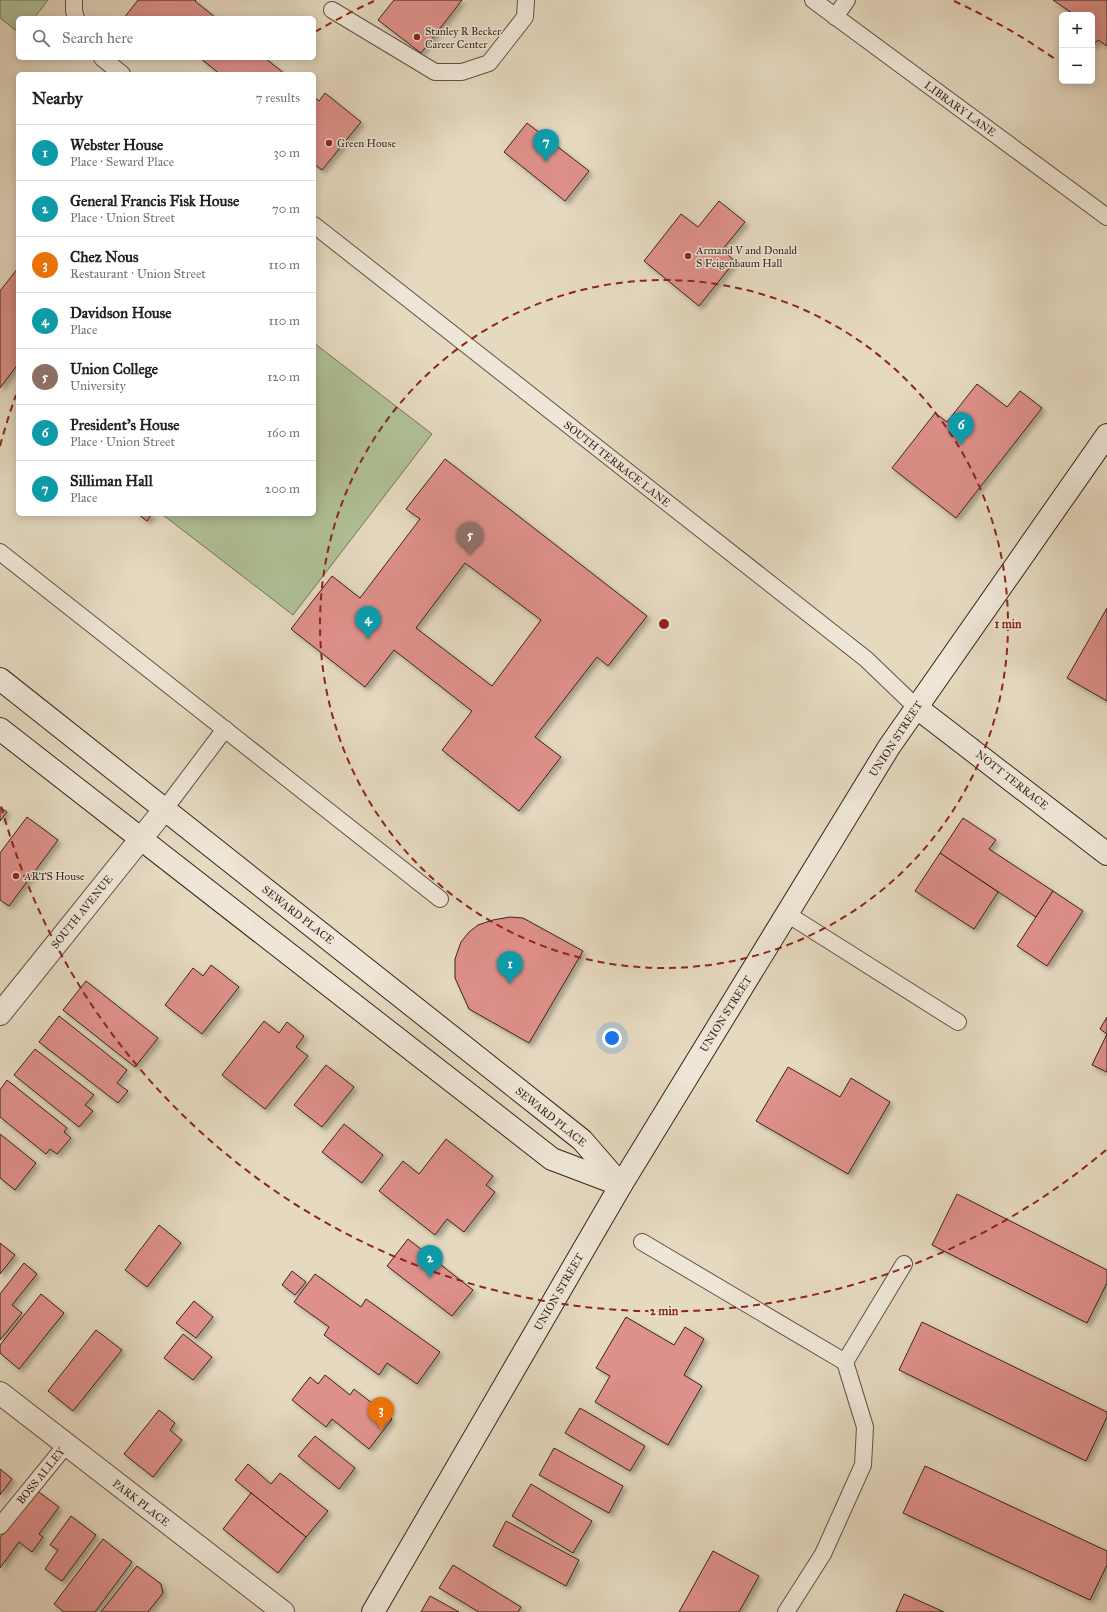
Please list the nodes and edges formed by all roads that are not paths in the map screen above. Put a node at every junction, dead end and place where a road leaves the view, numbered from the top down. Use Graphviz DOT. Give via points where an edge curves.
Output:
graph roads {
  1 [pos="74,0"];
  2 [pos="526,0"];
  3 [pos="813,0"];
  4 [pos="847,0"];
  5 [pos="332,10"];
  6 [pos="75,16"];
  7 [pos="835,17"];
  8 [pos="104,60"];
  9 [pos="120,72"];
  10 [pos="1107,217"];
  11 [pos="316,227"];
  12 [pos="1107,435"];
  13 [pos="0,552"];
  14 [pos="0,679"];
  15 [pos="916,707"];
  16 [pos="0,728"];
  17 [pos="225,729"];
  18 [pos="164,810"];
  19 [pos="141,838"];
  20 [pos="1107,854"];
  21 [pos="440,899"];
  22 [pos="787,914"];
  23 [pos="0,1014"];
  24 [pos="958,1022"];
  25 [pos="621,1185"];
  26 [pos="642,1242"];
  27 [pos="904,1264"];
  28 [pos="845,1362"];
  29 [pos="0,1393"];
  30 [pos="66,1445"];
  31 [pos="0,1526"];
  32 [pos="283,1612"];
  33 [pos="373,1612"];
  34 [pos="786,1612"];
  1 -- 6 [label="lane"];
  2 -- 5 [label="lane" via="525,17 489,63 462,72 435,72"];
  3 -- 7 [label="lane, LIBRARY LANE"];
  4 -- 7 [label="lane"];
  7 -- 10 [label="lane, LIBRARY LANE"];
  8 -- 9 [label="lane"];
  11 -- 15 [label="lane, SOUTH TERRACE LANE" via="866,659"];
  12 -- 15 [label="street, UNION STREET"];
  13 -- 17 [label="lane"];
  14 -- 18 [label="street, SEWARD PLACE"];
  15 -- 20 [label="street, NOTT TERRACE"];
  15 -- 22 [label="street, UNION STREET"];
  16 -- 19 [label="street"];
  17 -- 18 [label="lane"];
  17 -- 21 [label="lane"];
  18 -- 19 [label="street, SOUTH AVENUE"];
  18 -- 25 [label="street, SEWARD PLACE" via="582,1140"];
  19 -- 23 [label="street, SOUTH AVENUE"];
  19 -- 25 [label="street" via="552,1159"];
  22 -- 24 [label="lane"];
  22 -- 25 [label="street, UNION STREET"];
  25 -- 33 [label="street, UNION STREET"];
  26 -- 28 [label="lane"];
  27 -- 28 [label="lane"];
  28 -- 34 [label="lane" via="865,1427 863,1465 823,1554"];
  29 -- 30 [label="street, PARK PLACE"];
  30 -- 31 [label="lane, BOSS ALLEY"];
  30 -- 32 [label="street, PARK PLACE"];
}
